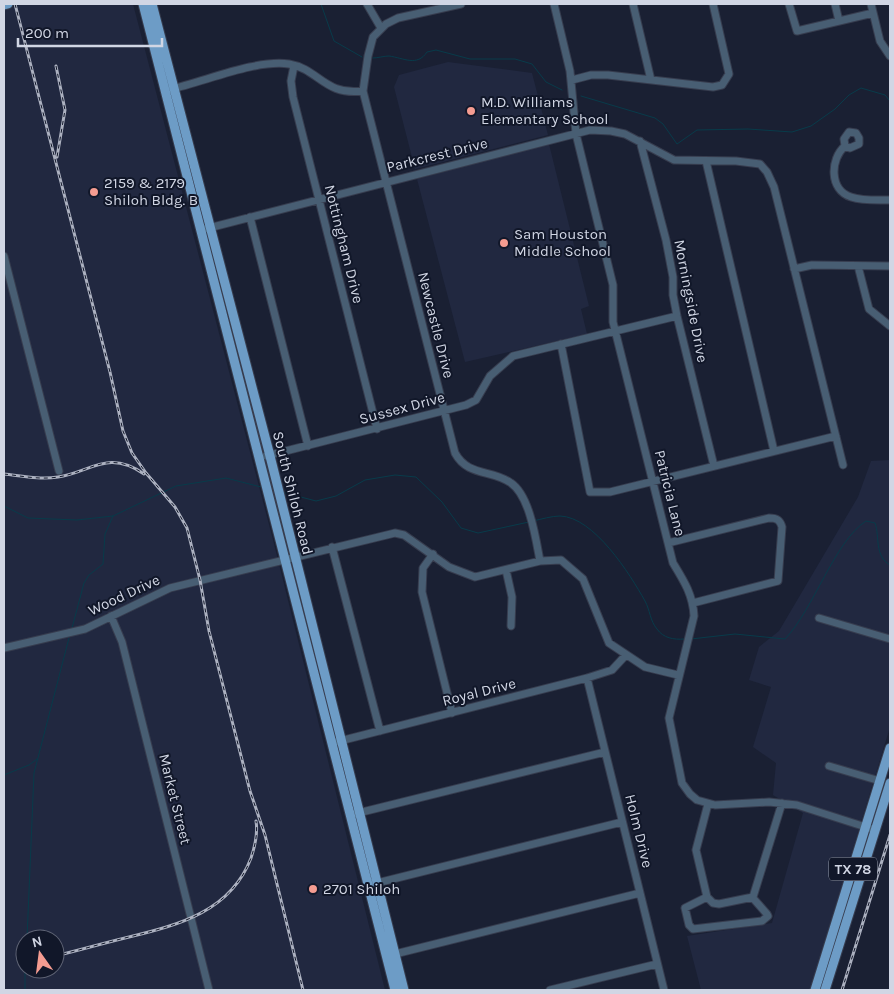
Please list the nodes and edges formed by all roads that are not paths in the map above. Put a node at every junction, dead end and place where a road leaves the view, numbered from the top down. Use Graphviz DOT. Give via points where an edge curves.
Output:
graph roads {
  1 [pos="8,4"];
  2 [pos="143,4"];
  3 [pos="152,4"];
  4 [pos="367,4"];
  5 [pos="462,4"];
  6 [pos="554,4"];
  7 [pos="634,4"];
  8 [pos="713,4"];
  9 [pos="789,4"];
  10 [pos="835,4"];
  11 [pos="871,4"];
  12 [pos="4,5"];
  13 [pos="873,13"];
  14 [pos="839,21"];
  15 [pos="381,28"];
  16 [pos="890,56"];
  17 [pos="294,66"];
  18 [pos="572,80"];
  19 [pos="651,80"];
  20 [pos="170,90"];
  21 [pos="363,91"];
  22 [pos="576,134"];
  23 [pos="640,141"];
  24 [pos="845,146"];
  25 [pos="706,161"];
  26 [pos="385,182"];
  27 [pos="319,199"];
  28 [pos="890,200"];
  29 [pos="250,217"];
  30 [pos="205,229"];
  31 [pos="4,256"];
  32 [pos="858,266"];
  33 [pos="890,266"];
  34 [pos="794,269"];
  35 [pos="677,316"];
  36 [pos="890,326"];
  37 [pos="615,331"];
  38 [pos="561,344"];
  39 [pos="444,411"];
  40 [pos="377,428"];
  41 [pos="836,436"];
  42 [pos="308,446"];
  43 [pos="774,451"];
  44 [pos="270,456"];
  45 [pos="259,458"];
  46 [pos="843,465"];
  47 [pos="714,466"];
  48 [pos="59,471"];
  49 [pos="653,481"];
  50 [pos="668,543"];
  51 [pos="332,547"];
  52 [pos="433,554"];
  53 [pos="295,557"];
  54 [pos="284,560"];
  55 [pos="540,561"];
  56 [pos="506,570"];
  57 [pos="693,603"];
  58 [pos="111,616"];
  59 [pos="819,618"];
  60 [pos="511,626"];
  61 [pos="890,639"];
  62 [pos="4,648"];
  63 [pos="626,656"];
  64 [pos="678,675"];
  65 [pos="587,678"];
  66 [pos="452,713"];
  67 [pos="380,731"];
  68 [pos="337,742"];
  69 [pos="890,748"];
  70 [pos="605,752"];
  71 [pos="829,766"];
  72 [pos="880,781"];
  73 [pos="890,783"];
  74 [pos="782,803"];
  75 [pos="708,804"];
  76 [pos="355,814"];
  77 [pos="622,822"];
  78 [pos="866,827"];
  79 [pos="875,830"];
  80 [pos="367,882"];
  81 [pos="377,883"];
  82 [pos="640,893"];
  83 [pos="707,898"];
  84 [pos="752,898"];
  85 [pos="385,952"];
  86 [pos="395,954"];
  87 [pos="657,964"];
  88 [pos="209,990"];
  89 [pos="395,990"];
  90 [pos="404,990"];
  91 [pos="550,990"];
  92 [pos="664,990"];
  93 [pos="815,990"];
  94 [pos="825,990"];
  1 -- 12 [label="main road"];
  2 -- 20 [label="main road, South Shiloh Road"];
  3 -- 20 [label="main road, South Shiloh Road"];
  4 -- 15 [label="street"];
  5 -- 15 [label="street" via="398,18"];
  6 -- 18 [label="street, Patricia Lane"];
  7 -- 19 [label="street"];
  8 -- 19 [label="street" via="728,69 726,82 713,87"];
  9 -- 14 [label="street" via="797,31"];
  10 -- 14 [label="street"];
  11 -- 13 [label="street"];
  13 -- 14 [label="street"];
  13 -- 16 [label="street" via="880,41"];
  15 -- 21 [label="street, Newcastle Drive" via="373,38"];
  17 -- 20 [label="street" via="272,64"];
  17 -- 21 [label="street" via="334,89 349,93"];
  17 -- 27 [label="street, Nottingham Drive" via="291,81 293,97"];
  18 -- 19 [label="street" via="591,75"];
  18 -- 22 [label="street, Patricia Lane"];
  20 -- 30 [label="main road, South Shiloh Road"];
  21 -- 26 [label="street, Newcastle Drive"];
  22 -- 23 [label="street, Parkcrest Drive" via="590,130 611,131"];
  22 -- 26 [label="street, Parkcrest Drive"];
  22 -- 37 [label="street, Patricia Lane" via="613,285"];
  23 -- 25 [label="street, Parkcrest Drive" via="674,160"];
  23 -- 35 [label="street, Morningside Drive" via="666,240"];
  24 -- 28 [label="street" via="833,162 840,191 851,197"];
  25 -- 34 [label="street, Parkcrest Drive" via="751,162 764,167 774,187"];
  25 -- 43 [label="street"];
  26 -- 27 [label="street, Parkcrest Drive"];
  26 -- 39 [label="street, Newcastle Drive"];
  27 -- 29 [label="street, Parkcrest Drive"];
  27 -- 40 [label="street, Nottingham Drive"];
  29 -- 30 [label="street, Parkcrest Drive"];
  29 -- 42 [label="street"];
  30 -- 44 [label="main road, South Shiloh Road"];
  30 -- 45 [label="main road, South Shiloh Road"];
  31 -- 48 [label="street"];
  32 -- 33 [label="street"];
  32 -- 34 [label="street" via="812,265"];
  32 -- 36 [label="street" via="869,309"];
  34 -- 41 [label="street"];
  35 -- 37 [label="street, Sussex Drive"];
  35 -- 47 [label="street, Morningside Drive"];
  37 -- 38 [label="street, Sussex Drive"];
  37 -- 49 [label="street, Patricia Lane"];
  38 -- 39 [label="street, Sussex Drive" via="513,356 490,376 476,400"];
  38 -- 49 [label="street" via="590,492 600,494"];
  39 -- 40 [label="street, Sussex Drive"];
  39 -- 55 [label="street, Newcastle Drive" via="459,460 476,472 512,483 522,495"];
  40 -- 42 [label="street, Sussex Drive"];
  41 -- 43 [label="street"];
  41 -- 46 [label="street"];
  42 -- 44 [label="street, Sussex Drive"];
  43 -- 47 [label="street"];
  44 -- 45 [label="street, Sussex Drive"];
  44 -- 53 [label="main road, South Shiloh Road"];
  45 -- 54 [label="main road, South Shiloh Road"];
  47 -- 49 [label="street"];
  49 -- 50 [label="street, Patricia Lane"];
  50 -- 57 [label="street, Patricia Lane" via="673,563 690,591"];
  50 -- 57 [label="street" via="770,518 780,521 778,581"];
  51 -- 52 [label="street, Wood Drive" via="395,534 404,535"];
  51 -- 53 [label="street, Wood Drive"];
  51 -- 67 [label="street"];
  52 -- 56 [label="street, Wood Drive" via="449,567 475,577"];
  52 -- 66 [label="street" via="423,568 422,592"];
  53 -- 54 [label="street, Wood Drive"];
  53 -- 68 [label="main road, South Shiloh Road"];
  54 -- 58 [label="street, Wood Drive" via="170,588"];
  54 -- 68 [label="main road, South Shiloh Road"];
  55 -- 56 [label="street, Wood Drive"];
  55 -- 63 [label="street, Wood Drive" via="561,560 579,574 609,643"];
  56 -- 60 [label="street" via="512,597"];
  57 -- 64 [label="street, Patricia Lane" via="694,616"];
  58 -- 62 [label="street, Wood Drive" via="73,633"];
  58 -- 88 [label="street, Market Street" via="122,642"];
  59 -- 61 [label="street"];
  63 -- 64 [label="street, Wood Drive" via="645,667"];
  63 -- 65 [label="street, Royal Drive" via="612,670"];
  64 -- 75 [label="street, Patricia Lane" via="668,724 682,783 690,794"];
  65 -- 66 [label="street, Royal Drive"];
  65 -- 70 [label="street, Holm Drive"];
  66 -- 67 [label="street, Royal Drive"];
  67 -- 68 [label="street, Royal Drive"];
  68 -- 76 [label="main road, South Shiloh Road"];
  69 -- 72 [label="main road, TX 78"];
  70 -- 76 [label="street"];
  70 -- 77 [label="street, Holm Drive"];
  71 -- 72 [label="street"];
  72 -- 78 [label="main road, TX 78"];
  73 -- 79 [label="main road, TX 78"];
  74 -- 75 [label="street"];
  74 -- 78 [label="street" via="810,808"];
  74 -- 84 [label="street"];
  75 -- 83 [label="street" via="696,850"];
  76 -- 80 [label="main road, South Shiloh Road"];
  76 -- 81 [label="main road, South Shiloh Road"];
  77 -- 81 [label="street"];
  77 -- 82 [label="street, Holm Drive"];
  78 -- 79 [label="street"];
  78 -- 93 [label="main road, TX 78"];
  79 -- 94 [label="main road, TX 78"];
  80 -- 81 [label="street"];
  80 -- 85 [label="main road, South Shiloh Road"];
  81 -- 86 [label="main road, South Shiloh Road"];
  82 -- 86 [label="street"];
  82 -- 87 [label="street, Holm Drive"];
  83 -- 84 [label="street" via="719,904"];
  83 -- 84 [label="street" via="685,908 689,925 693,928 762,921 768,916"];
  85 -- 86 [label="street"];
  85 -- 89 [label="main road, South Shiloh Road"];
  86 -- 90 [label="main road, South Shiloh Road"];
  87 -- 91 [label="street"];
  87 -- 92 [label="street, Holm Drive"];
}
